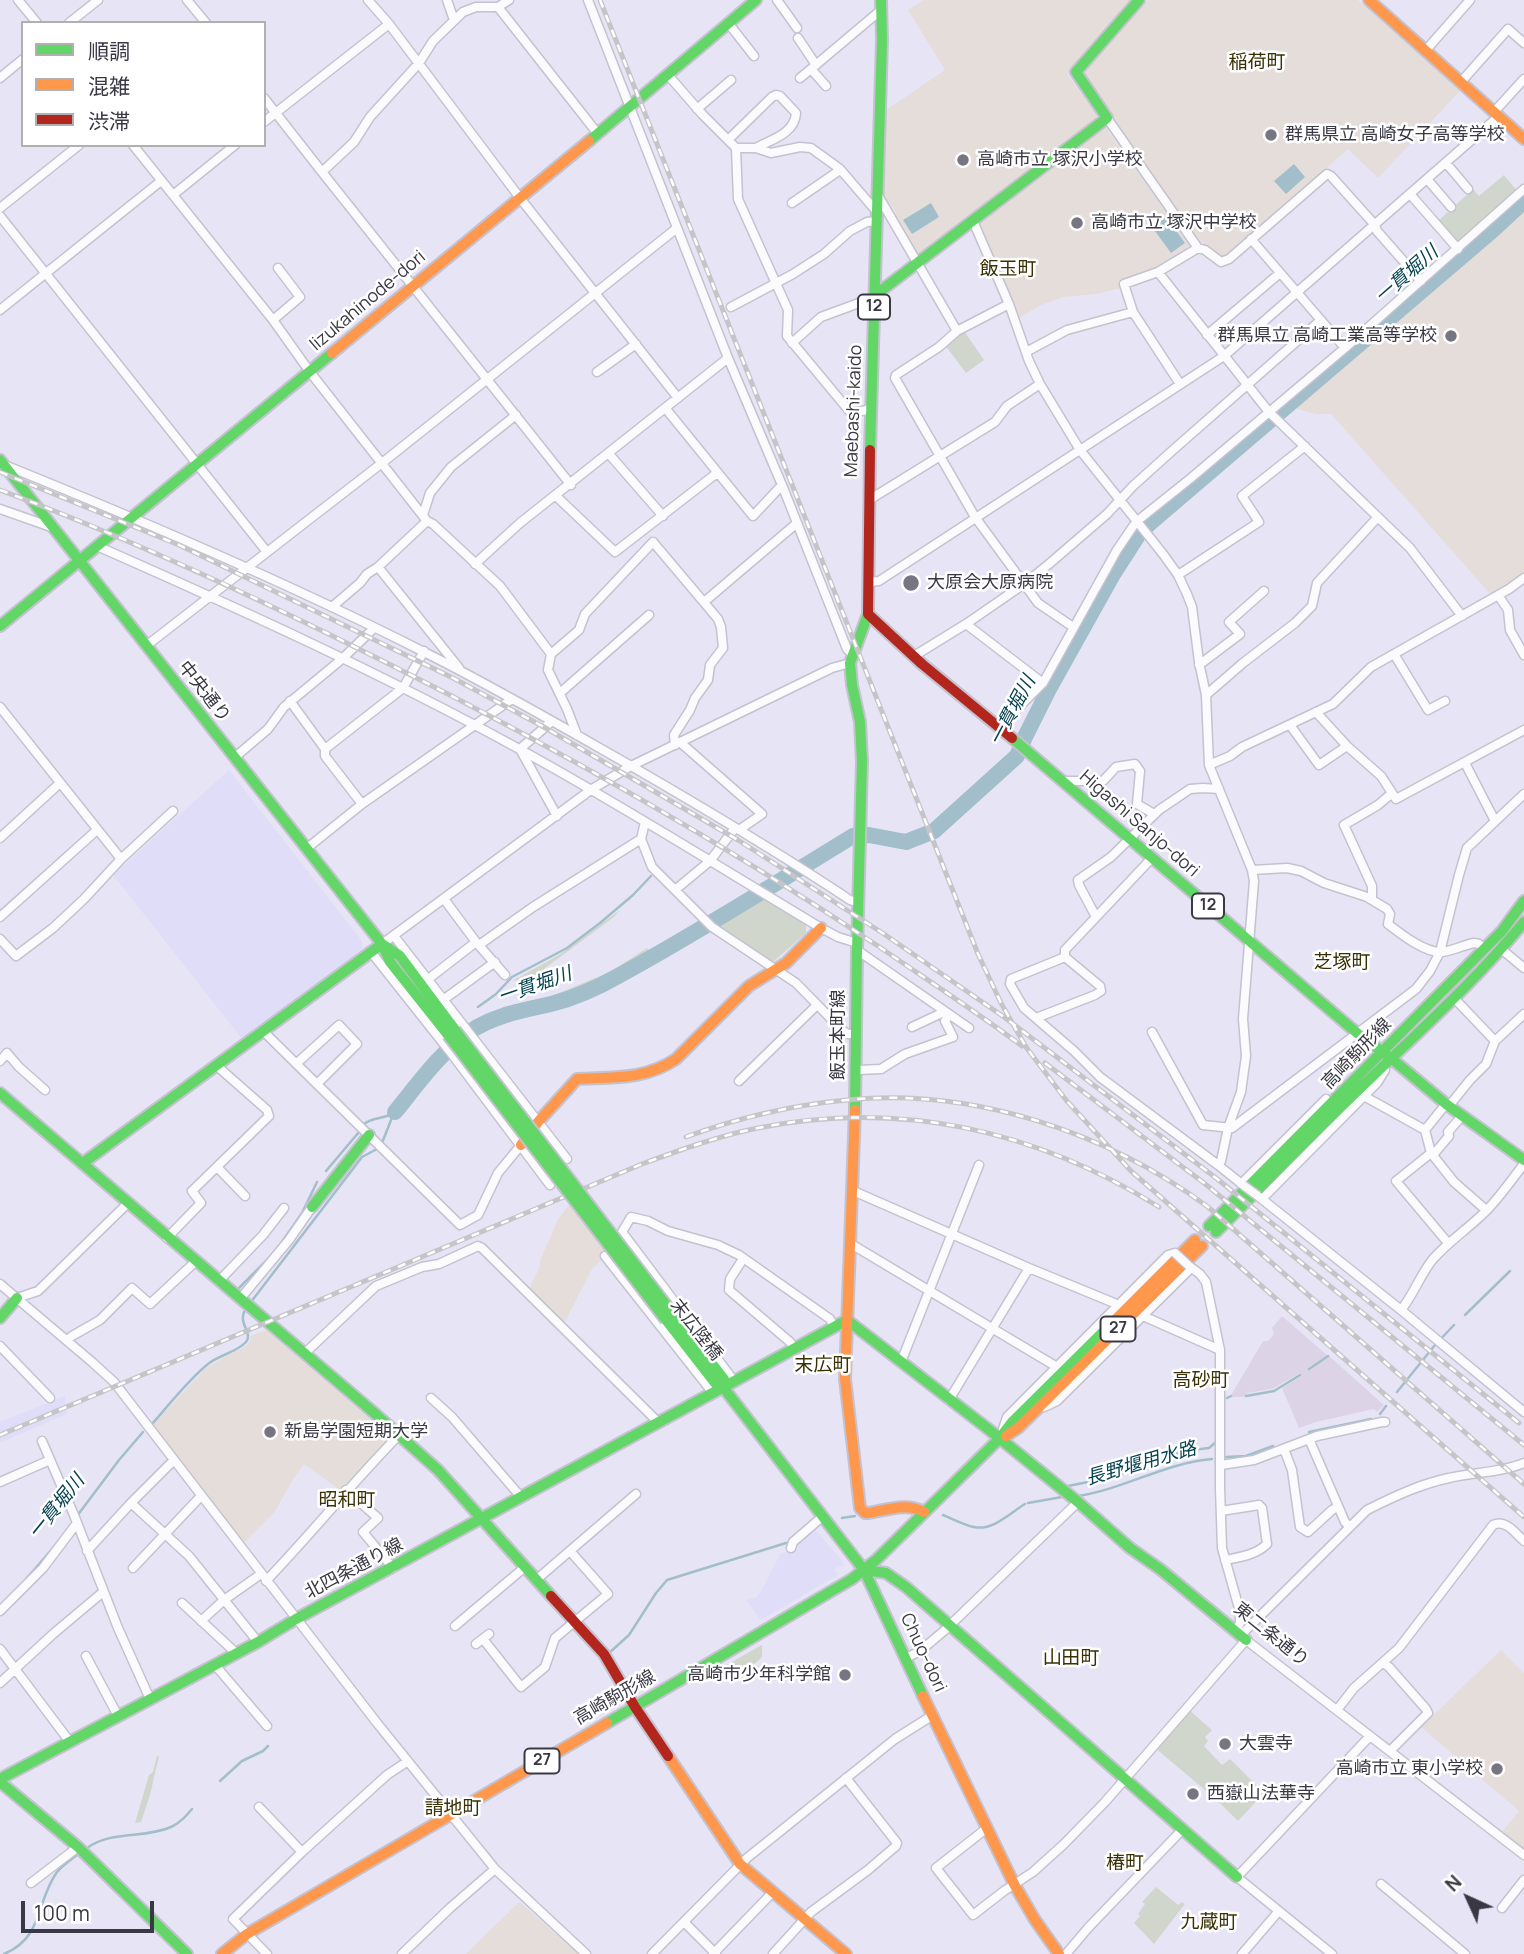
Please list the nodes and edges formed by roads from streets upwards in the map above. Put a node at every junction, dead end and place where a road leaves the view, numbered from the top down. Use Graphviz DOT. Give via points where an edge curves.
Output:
graph roads {
  1 [pos="18,0"];
  2 [pos="97,0"];
  3 [pos="187,0"];
  4 [pos="368,0"];
  5 [pos="447,0"];
  6 [pos="509,0"];
  7 [pos="588,0"];
  8 [pos="756,0"];
  9 [pos="777,0"];
  10 [pos="1139,0"];
  11 [pos="1369,0"];
  12 [pos="1470,0"];
  13 [pos="881,5"];
  14 [pos="498,7"];
  15 [pos="454,20"];
  16 [pos="35,21"];
  17 [pos="71,21"];
  18 [pos="204,21"];
  19 [pos="389,24"];
  20 [pos="729,24"];
  21 [pos="1524,43"];
  22 [pos="1426,50"];
  23 [pos="754,56"];
  24 [pos="21,61"];
  25 [pos="419,63"];
  26 [pos="814,67"];
  27 [pos="668,75"];
  28 [pos="0,78"];
  29 [pos="800,78"];
  30 [pos="1524,79"];
  31 [pos="731,80"];
  32 [pos="1461,82"];
  33 [pos="826,86"];
  34 [pos="266,100"];
  35 [pos="630,106"];
  36 [pos="697,109"];
  37 [pos="276,113"];
  38 [pos="1497,114"];
  39 [pos="1107,118"];
  40 [pos="266,120"];
  41 [pos="598,134"];
  42 [pos="729,139"];
  43 [pos="1524,139"];
  44 [pos="76,147"];
  45 [pos="135,147"];
  46 [pos="233,147"];
  47 [pos="736,148"];
  48 [pos="756,148"];
  49 [pos="1446,163"];
  50 [pos="841,170"];
  51 [pos="322,173"];
  52 [pos="1427,179"];
  53 [pos="161,181"];
  54 [pos="1468,189"];
  55 [pos="1524,189"];
  56 [pos="1410,194"];
  57 [pos="173,195"];
  58 [pos="877,195"];
  59 [pos="520,198"];
  60 [pos="792,203"];
  61 [pos="1451,207"];
  62 [pos="0,208"];
  63 [pos="0,216"];
  64 [pos="877,217"];
  65 [pos="973,221"];
  66 [pos="1375,225"];
  67 [pos="677,228"];
  68 [pos="1251,239"];
  69 [pos="1198,248"];
  70 [pos="1458,249"];
  71 [pos="918,264"];
  72 [pos="278,268"];
  73 [pos="1158,272"];
  74 [pos="45,273"];
  75 [pos="1280,273"];
  76 [pos="1421,281"];
  77 [pos="776,284"];
  78 [pos="413,286"];
  79 [pos="1297,292"];
  80 [pos="596,293"];
  81 [pos="874,296"];
  82 [pos="1009,304"];
  83 [pos="730,307"];
  84 [pos="0,310"];
  85 [pos="1133,312"];
  86 [pos="273,320"];
  87 [pos="1321,320"];
  88 [pos="957,331"];
  89 [pos="1206,335"];
  90 [pos="792,343"];
  91 [pos="636,344"];
  92 [pos="1345,348"];
  93 [pos="1026,352"];
  94 [pos="1224,356"];
  95 [pos="728,358"];
  96 [pos="310,372"];
  97 [pos="597,372"];
  98 [pos="487,380"];
  99 [pos="1040,384"];
  100 [pos="1180,384"];
  101 [pos="1246,384"];
  102 [pos="678,398"];
  103 [pos="666,409"];
  104 [pos="872,409"];
  105 [pos="1271,412"];
  106 [pos="516,415"];
  107 [pos="1305,446"];
  108 [pos="1080,450"];
  109 [pos="609,453"];
  110 [pos="939,456"];
  111 [pos="197,462"];
  112 [pos="1,463"];
  113 [pos="382,463"];
  114 [pos="717,473"];
  115 [pos="570,485"];
  116 [pos="782,485"];
  117 [pos="556,496"];
  118 [pos="869,499"];
  119 [pos="1119,501"];
  120 [pos="0,509"];
  121 [pos="663,516"];
  122 [pos="132,517"];
  123 [pos="975,517"];
  124 [pos="1378,517"];
  125 [pos="425,518"];
  126 [pos="797,523"];
  127 [pos="1137,523"];
  128 [pos="54,528"];
  129 [pos="644,530"];
  130 [pos="653,542"];
  131 [pos="97,546"];
  132 [pos="267,552"];
  133 [pos="79,560"];
  134 [pos="475,564"];
  135 [pos="378,567"];
  136 [pos="247,568"];
  137 [pos="1178,575"];
  138 [pos="1524,578"];
  139 [pos="868,582"];
  140 [pos="1024,584"];
  141 [pos="1264,591"];
  142 [pos="1498,595"];
  143 [pos="210,596"];
  144 [pos="704,602"];
  145 [pos="332,607"];
  146 [pos="868,614"];
  147 [pos="649,615"];
  148 [pos="1462,616"];
  149 [pos="966,624"];
  150 [pos="0,626"];
  151 [pos="1073,627"];
  152 [pos="374,628"];
  153 [pos="146,646"];
  154 [pos="424,651"];
  155 [pos="551,654"];
  156 [pos="1394,654"];
  157 [pos="1524,655"];
  158 [pos="914,656"];
  159 [pos="342,659"];
  160 [pos="851,659"];
  161 [pos="1199,665"];
  162 [pos="461,671"];
  163 [pos="1043,683"];
  164 [pos="403,688"];
  165 [pos="559,693"];
  166 [pos="1206,695"];
  167 [pos="512,699"];
  168 [pos="290,701"];
  169 [pos="1445,701"];
  170 [pos="0,707"];
  171 [pos="1316,712"];
  172 [pos="552,721"];
  173 [pos="1290,725"];
  174 [pos="475,726"];
  175 [pos="999,727"];
  176 [pos="1524,730"];
  177 [pos="577,735"];
  178 [pos="678,744"];
  179 [pos="1347,746"];
  180 [pos="325,749"];
  181 [pos="520,749"];
  182 [pos="234,758"];
  183 [pos="1465,763"];
  184 [pos="1209,765"];
  185 [pos="631,766"];
  186 [pos="1062,781"];
  187 [pos="60,783"];
  188 [pos="592,789"];
  189 [pos="1219,789"];
  190 [pos="1391,794"];
  191 [pos="1524,794"];
  192 [pos="362,804"];
  193 [pos="173,811"];
  194 [pos="1154,814"];
  195 [pos="557,816"];
  196 [pos="1495,821"];
  197 [pos="645,822"];
  198 [pos="737,829"];
  199 [pos="97,830"];
  200 [pos="0,838"];
  201 [pos="641,839"];
  202 [pos="1129,839"];
  203 [pos="306,849"];
  204 [pos="121,859"];
  205 [pos="1151,859"];
  206 [pos="710,861"];
  207 [pos="1252,870"];
  208 [pos="675,890"];
  209 [pos="444,899"];
  210 [pos="1372,900"];
  211 [pos="1524,901"];
  212 [pos="859,903"];
  213 [pos="0,917"];
  214 [pos="1096,917"];
  215 [pos="1524,922"];
  216 [pos="821,928"];
  217 [pos="394,936"];
  218 [pos="0,939"];
  219 [pos="1250,942"];
  220 [pos="382,944"];
  221 [pos="477,944"];
  222 [pos="857,947"];
  223 [pos="1484,949"];
  224 [pos="1502,949"];
  225 [pos="371,952"];
  226 [pos="1440,952"];
  227 [pos="1065,957"];
  228 [pos="495,961"];
  229 [pos="1524,968"];
  230 [pos="777,970"];
  231 [pos="505,975"];
  232 [pos="427,980"];
  233 [pos="1454,998"];
  234 [pos="443,1000"];
  235 [pos="817,1006"];
  236 [pos="947,1013"];
  237 [pos="1524,1014"];
  238 [pos="1036,1018"];
  239 [pos="912,1027"];
  240 [pos="969,1028"];
  241 [pos="263,1031"];
  242 [pos="1152,1032"];
  243 [pos="1357,1033"];
  244 [pos="856,1034"];
  245 [pos="456,1038"];
  246 [pos="1494,1041"];
  247 [pos="1388,1055"];
  248 [pos="0,1061"];
  249 [pos="297,1063"];
  250 [pos="216,1066"];
  251 [pos="856,1070"];
  252 [pos="739,1081"];
  253 [pos="317,1084"];
  254 [pos="45,1090"];
  255 [pos="1357,1091"];
  256 [pos="0,1094"];
  257 [pos="1448,1105"];
  258 [pos="1462,1116"];
  259 [pos="538,1122"];
  260 [pos="1228,1128"];
  261 [pos="1425,1130"];
  262 [pos="369,1135"];
  263 [pos="521,1145"];
  264 [pos="1432,1154"];
  265 [pos="567,1159"];
  266 [pos="1524,1160"];
  267 [pos="83,1163"];
  268 [pos="979,1165"];
  269 [pos="1218,1165"];
  270 [pos="217,1167"];
  271 [pos="1242,1184"];
  272 [pos="550,1185"];
  273 [pos="851,1190"];
  274 [pos="245,1196"];
  275 [pos="1260,1198"];
  276 [pos="128,1203"];
  277 [pos="312,1207"];
  278 [pos="284,1208"];
  279 [pos="1486,1210"];
  280 [pos="1213,1229"];
  281 [pos="952,1234"];
  282 [pos="167,1238"];
  283 [pos="1198,1243"];
  284 [pos="1448,1243"];
  285 [pos="850,1244"];
  286 [pos="605,1256"];
  287 [pos="743,1259"];
  288 [pos="195,1262"];
  289 [pos="1190,1267"];
  290 [pos="1029,1268"];
  291 [pos="219,1281"];
  292 [pos="0,1284"];
  293 [pos="930,1292"];
  294 [pos="17,1298"];
  295 [pos="245,1304"];
  296 [pos="1119,1305"];
  297 [pos="1401,1310"];
  298 [pos="668,1315"];
  299 [pos="1143,1316"];
  300 [pos="0,1318"];
  301 [pos="847,1320"];
  302 [pos="834,1327"];
  303 [pos="992,1330"];
  304 [pos="67,1340"];
  305 [pos="0,1346"];
  306 [pos="794,1348"];
  307 [pos="1220,1350"];
  308 [pos="304,1354"];
  309 [pos="901,1362"];
  310 [pos="1056,1367"];
  311 [pos="734,1381"];
  312 [pos="723,1387"];
  313 [pos="713,1393"];
  314 [pos="50,1398"];
  315 [pos="431,1398"];
  316 [pos="949,1400"];
  317 [pos="1026,1409"];
  318 [pos="1524,1412"];
  319 [pos="1385,1422"];
  320 [pos="658,1423"];
  321 [pos="399,1435"];
  322 [pos="1309,1439"];
  323 [pos="999,1440"];
  324 [pos="42,1441"];
  325 [pos="1284,1449"];
  326 [pos="50,1460"];
  327 [pos="174,1460"];
  328 [pos="1524,1463"];
  329 [pos="1220,1465"];
  330 [pos="0,1482"];
  331 [pos="346,1490"];
  332 [pos="636,1494"];
  333 [pos="201,1496"];
  334 [pos="522,1497"];
  335 [pos="1078,1502"];
  336 [pos="131,1503"];
  337 [pos="1338,1507"];
  338 [pos="1221,1511"];
  339 [pos="925,1512"];
  340 [pos="822,1517"];
  341 [pos="482,1519"];
  342 [pos="75,1520"];
  343 [pos="1350,1527"];
  344 [pos="165,1534"];
  345 [pos="1524,1541"];
  346 [pos="791,1548"];
  347 [pos="87,1551"];
  348 [pos="570,1551"];
  349 [pos="1225,1560"];
  350 [pos="525,1567"];
  351 [pos="133,1568"];
  352 [pos="393,1568"];
  353 [pos="864,1570"];
  354 [pos="263,1577"];
  355 [pos="536,1580"];
  356 [pos="103,1592"];
  357 [pos="224,1600"];
  358 [pos="182,1603"];
  359 [pos="0,1611"];
  360 [pos="296,1619"];
  361 [pos="201,1621"];
  362 [pos="574,1622"];
  363 [pos="949,1625"];
  364 [pos="455,1626"];
  365 [pos="1241,1635"];
  366 [pos="482,1639"];
  367 [pos="258,1642"];
  368 [pos="0,1648"];
  369 [pos="236,1653"];
  370 [pos="86,1656"];
  371 [pos="906,1658"];
  372 [pos="1383,1662"];
  373 [pos="215,1665"];
  374 [pos="16,1669"];
  375 [pos="0,1683"];
  376 [pos="150,1699"];
  377 [pos="635,1707"];
  378 [pos="1337,1710"];
  379 [pos="933,1715"];
  380 [pos="118,1716"];
  381 [pos="267,1726"];
  382 [pos="1370,1735"];
  383 [pos="70,1742"];
  384 [pos="1390,1751"];
  385 [pos="408,1761"];
  386 [pos="846,1778"];
  387 [pos="1124,1780"];
  388 [pos="0,1781"];
  389 [pos="259,1807"];
  390 [pos="451,1814"];
  391 [pos="987,1828"];
  392 [pos="1181,1831"];
  393 [pos="81,1850"];
  394 [pos="302,1852"];
  395 [pos="1524,1855"];
  396 [pos="740,1864"];
  397 [pos="495,1869"];
  398 [pos="1237,1877"];
  399 [pos="1524,1880"];
  400 [pos="31,1883"];
  401 [pos="1014,1884"];
  402 [pos="1381,1884"];
  403 [pos="773,1892"];
  404 [pos="1502,1908"];
  405 [pos="1278,1912"];
  406 [pos="804,1919"];
  407 [pos="684,1922"];
  408 [pos="247,1934"];
  409 [pos="715,1953"];
  410 [pos="187,1954"];
  411 [pos="222,1954"];
  412 [pos="267,1954"];
  413 [pos="402,1954"];
  414 [pos="586,1954"];
  415 [pos="652,1954"];
  416 [pos="773,1954"];
  417 [pos="846,1954"];
  418 [pos="1059,1954"];
  419 [pos="1066,1954"];
  420 [pos="1242,1954"];
  421 [pos="1332,1954"];
  422 [pos="1465,1954"];
  1 -- 16 [label="street"];
  2 -- 17 [label="street"];
  3 -- 18 [label="street"];
  4 -- 19 [label="street"];
  5 -- 15 [label="street"];
  6 -- 14 [label="street"];
  7 -- 35 [label="street"];
  8 -- 20 [label="street, Iizukahinode-dori"];
  9 -- 26 [label="street"];
  10 -- 39 [label="street" via="1076,72"];
  11 -- 22 [label="street"];
  12 -- 22 [label="street"];
  13 -- 26 [label="street"];
  13 -- 58 [label="street, Maebashi-kaido / 12"];
  14 -- 15 [label="street" via="476,8"];
  14 -- 41 [label="street"];
  15 -- 25 [label="street"];
  19 -- 25 [label="street"];
  19 -- 37 [label="street"];
  20 -- 23 [label="street"];
  20 -- 27 [label="street, Iizukahinode-dori"];
  21 -- 32 [label="street" via="1508,30"];
  22 -- 32 [label="street"];
  24 -- 28 [label="street"];
  25 -- 51 [label="street"];
  25 -- 59 [label="street"];
  26 -- 29 [label="street"];
  26 -- 33 [label="street"];
  27 -- 35 [label="street, Iizukahinode-dori"];
  27 -- 36 [label="street"];
  30 -- 38 [label="street"];
  31 -- 36 [label="street"];
  32 -- 38 [label="street"];
  34 -- 37 [label="street"];
  35 -- 41 [label="street, Iizukahinode-dori"];
  35 -- 67 [label="street"];
  36 -- 42 [label="street"];
  37 -- 40 [label="street"];
  37 -- 51 [label="street"];
  38 -- 43 [label="street"];
  38 -- 49 [label="street"];
  39 -- 65 [label="street"];
  39 -- 69 [label="street"];
  41 -- 59 [label="street, Iizukahinode-dori"];
  42 -- 47 [label="street"];
  42 -- 48 [label="street" via="772,97 780,96 796,119 778,139"];
  44 -- 62 [label="street"];
  45 -- 53 [label="street"];
  46 -- 57 [label="street"];
  47 -- 48 [label="street"];
  47 -- 77 [label="street" via="738,200"];
  48 -- 50 [label="street" via="778,153 807,147"];
  49 -- 52 [label="street"];
  49 -- 54 [label="street"];
  50 -- 60 [label="street"];
  50 -- 64 [label="street"];
  51 -- 78 [label="street"];
  52 -- 56 [label="street"];
  52 -- 61 [label="street"];
  53 -- 57 [label="street"];
  53 -- 74 [label="street"];
  55 -- 70 [label="street"];
  56 -- 66 [label="street"];
  56 -- 70 [label="street"];
  57 -- 86 [label="street"];
  58 -- 64 [label="street, Maebashi-kaido / 12"];
  58 -- 71 [label="street"];
  59 -- 78 [label="street, Iizukahinode-dori"];
  59 -- 80 [label="street"];
  63 -- 74 [label="street"];
  64 -- 77 [label="street"];
  64 -- 81 [label="street, Maebashi-kaido / 12"];
  65 -- 71 [label="street"];
  65 -- 82 [label="street"];
  66 -- 68 [label="street" via="1327,174"];
  66 -- 76 [label="street"];
  66 -- 79 [label="street"];
  67 -- 80 [label="street"];
  67 -- 95 [label="street"];
  68 -- 69 [label="street" via="1224,262"];
  68 -- 75 [label="street"];
  69 -- 73 [label="street"];
  70 -- 76 [label="street"];
  71 -- 81 [label="street"];
  71 -- 88 [label="street"];
  72 -- 86 [label="street" via="300,297"];
  73 -- 85 [label="street" via="1124,284"];
  73 -- 89 [label="street"];
  74 -- 84 [label="street"];
  74 -- 111 [label="street"];
  75 -- 79 [label="street"];
  75 -- 89 [label="street"];
  76 -- 92 [label="street"];
  77 -- 83 [label="street"];
  77 -- 90 [label="street" via="788,310 787,336"];
  78 -- 96 [label="street, Iizukahinode-dori"];
  78 -- 98 [label="street"];
  79 -- 87 [label="street"];
  79 -- 94 [label="street"];
  80 -- 91 [label="street"];
  80 -- 98 [label="street"];
  81 -- 90 [label="street" via="821,317"];
  81 -- 104 [label="street, Maebashi-kaido / 12"];
  82 -- 88 [label="street"];
  82 -- 93 [label="street"];
  85 -- 93 [label="street" via="1068,330"];
  85 -- 100 [label="street"];
  86 -- 96 [label="street"];
  87 -- 92 [label="street"];
  87 -- 101 [label="street"];
  88 -- 110 [label="street" via="895,378"];
  89 -- 94 [label="street"];
  90 -- 104 [label="street" via="851,413"];
  91 -- 97 [label="street"];
  91 -- 102 [label="street"];
  92 -- 105 [label="street"];
  93 -- 99 [label="street"];
  94 -- 100 [label="street"];
  94 -- 101 [label="street"];
  95 -- 102 [label="street"];
  95 -- 116 [label="street"];
  96 -- 111 [label="street, Iizukahinode-dori"];
  96 -- 113 [label="street"];
  98 -- 106 [label="street"];
  98 -- 113 [label="street"];
  99 -- 108 [label="street"];
  99 -- 110 [label="street" via="1007,406 995,422"];
  100 -- 108 [label="street"];
  101 -- 105 [label="street"];
  101 -- 119 [label="street"];
  102 -- 103 [label="street"];
  103 -- 109 [label="street"];
  103 -- 114 [label="street"];
  104 -- 118 [label="street, Maebashi-kaido / 12"];
  105 -- 107 [label="street"];
  105 -- 127 [label="street"];
  106 -- 115 [label="street"];
  106 -- 125 [label="street" via="451,467 430,493"];
  107 -- 124 [label="street"];
  107 -- 137 [label="street" via="1242,496 1259,522"];
  108 -- 119 [label="street"];
  108 -- 123 [label="street"];
  109 -- 115 [label="street"];
  109 -- 121 [label="street"];
  110 -- 118 [label="street"];
  110 -- 123 [label="street"];
  111 -- 122 [label="street, Iizukahinode-dori"];
  111 -- 132 [label="street"];
  112 -- 122 [label="street"];
  112 -- 128 [label="street, 中央通り"];
  113 -- 125 [label="street"];
  113 -- 132 [label="street"];
  114 -- 116 [label="street" via="753,516"];
  114 -- 121 [label="street"];
  115 -- 117 [label="street"];
  116 -- 126 [label="street"];
  117 -- 129 [label="street" via="615,552"];
  117 -- 134 [label="street"];
  118 -- 139 [label="street, Maebashi-kaido / 12"];
  119 -- 127 [label="street"];
  119 -- 140 [label="street"];
  120 -- 128 [label="street"];
  121 -- 129 [label="street"];
  122 -- 131 [label="street, Iizukahinode-dori"];
  122 -- 136 [label="street"];
  123 -- 139 [label="street" via="879,581"];
  123 -- 140 [label="street"];
  124 -- 148 [label="street" via="1416,555"];
  124 -- 166 [label="street" via="1317,583 1312,606"];
  125 -- 134 [label="street"];
  125 -- 135 [label="street"];
  126 -- 144 [label="street"];
  126 -- 160 [label="street"];
  127 -- 137 [label="street"];
  127 -- 151 [label="street"];
  128 -- 133 [label="street, 中央通り"];
  129 -- 130 [label="street"];
  130 -- 144 [label="street"];
  130 -- 155 [label="street" via="585,614 579,630"];
  131 -- 133 [label="street, Iizukahinode-dori"];
  131 -- 143 [label="street"];
  132 -- 136 [label="street"];
  133 -- 150 [label="street, Iizukahinode-dori"];
  133 -- 153 [label="street, 中央通り"];
  134 -- 155 [label="street" via="500,586"];
  135 -- 145 [label="street"];
  135 -- 162 [label="street"];
  136 -- 143 [label="street"];
  136 -- 145 [label="street"];
  137 -- 161 [label="street" via="1192,607"];
  138 -- 142 [label="street"];
  139 -- 146 [label="street, Maebashi-kaido / 12"];
  140 -- 149 [label="street"];
  140 -- 151 [label="street" via="1038,603"];
  141 -- 161 [label="street" via="1229,622 1240,634"];
  142 -- 148 [label="street"];
  142 -- 157 [label="street"];
  143 -- 153 [label="street"];
  143 -- 159 [label="street"];
  144 -- 178 [label="street" via="722,627 723,648 674,734"];
  145 -- 152 [label="street"];
  146 -- 158 [label="street, Higashi Sanjo-dori / 12"];
  146 -- 160 [label="street, 飯玉本町線"];
  147 -- 165 [label="street"];
  148 -- 156 [label="street"];
  149 -- 158 [label="street"];
  149 -- 163 [label="street"];
  151 -- 163 [label="street"];
  152 -- 154 [label="street"];
  152 -- 159 [label="street"];
  153 -- 182 [label="street, 中央通り"];
  154 -- 162 [label="street"];
  154 -- 164 [label="street"];
  155 -- 165 [label="street" via="548,670"];
  156 -- 169 [label="street" via="1428,710"];
  156 -- 171 [label="street" via="1371,667 1333,704"];
  158 -- 175 [label="street, Higashi Sanjo-dori / 12"];
  159 -- 164 [label="street"];
  159 -- 168 [label="street"];
  160 -- 178 [label="street"];
  160 -- 212 [label="street, 飯玉本町線" via="862,733"];
  161 -- 166 [label="street"];
  162 -- 167 [label="street"];
  163 -- 175 [label="street"];
  164 -- 174 [label="street"];
  164 -- 180 [label="street"];
  165 -- 177 [label="street"];
  166 -- 184 [label="street"];
  167 -- 172 [label="street"];
  167 -- 174 [label="street"];
  168 -- 180 [label="street"];
  168 -- 182 [label="street" via="268,729"];
  170 -- 187 [label="street"];
  171 -- 173 [label="street"];
  171 -- 179 [label="street"];
  172 -- 177 [label="street"];
  172 -- 181 [label="street"];
  173 -- 179 [label="street" via="1319,765"];
  173 -- 184 [label="street"];
  174 -- 181 [label="street"];
  174 -- 192 [label="street"];
  175 -- 186 [label="street, Higashi Sanjo-dori / 12"];
  176 -- 183 [label="street"];
  177 -- 185 [label="street"];
  178 -- 185 [label="street"];
  178 -- 198 [label="street" via="762,814"];
  179 -- 190 [label="street" via="1381,776"];
  180 -- 192 [label="street" via="325,756"];
  181 -- 188 [label="street"];
  181 -- 195 [label="street"];
  182 -- 203 [label="street, 中央通り"];
  183 -- 190 [label="street" via="1396,799"];
  183 -- 196 [label="street"];
  184 -- 189 [label="street"];
  185 -- 188 [label="street"];
  185 -- 198 [label="street"];
  186 -- 194 [label="street" via="1103,781 1116,767 1135,765 1140,771 1137,804"];
  186 -- 202 [label="street, Higashi Sanjo-dori / 12"];
  187 -- 199 [label="street"];
  187 -- 200 [label="street"];
  188 -- 195 [label="street"];
  188 -- 197 [label="street"];
  189 -- 194 [label="street" via="1190,789"];
  189 -- 207 [label="street"];
  190 -- 210 [label="street" via="1344,825 1373,886"];
  191 -- 196 [label="street"];
  192 -- 203 [label="street"];
  193 -- 204 [label="street"];
  194 -- 202 [label="street"];
  195 -- 209 [label="street"];
  196 -- 226 [label="street" via="1467,848"];
  197 -- 201 [label="street"];
  197 -- 206 [label="street"];
  198 -- 206 [label="street"];
  198 -- 212 [label="street"];
  199 -- 204 [label="street"];
  199 -- 213 [label="street"];
  201 -- 208 [label="street" via="652,867"];
  201 -- 221 [label="street"];
  202 -- 205 [label="street, Higashi Sanjo-dori / 12"];
  202 -- 214 [label="street" via="1078,880"];
  203 -- 220 [label="street, 中央通り"];
  204 -- 218 [label="street" via="53,929 16,956"];
  205 -- 214 [label="street"];
  205 -- 219 [label="street, Higashi Sanjo-dori / 12"];
  206 -- 208 [label="street"];
  206 -- 216 [label="street"];
  207 -- 210 [label="street" via="1301,871"];
  207 -- 219 [label="street"];
  208 -- 230 [label="street" via="712,927"];
  209 -- 217 [label="street"];
  209 -- 221 [label="street"];
  210 -- 226 [label="street" via="1387,909 1388,924 1399,933"];
  211 -- 223 [label="street, 高崎駒形線"];
  212 -- 222 [label="street, 飯玉本町線"];
  214 -- 227 [label="street" via="1065,950"];
  215 -- 224 [label="street, 高崎駒形線"];
  216 -- 222 [label="street"];
  216 -- 230 [label="street"];
  217 -- 220 [label="street"];
  217 -- 232 [label="street"];
  219 -- 243 [label="street, Higashi Sanjo-dori / 12"];
  219 -- 260 [label="street" via="1243,1019 1246,1056 1241,1092"];
  220 -- 225 [label="street"];
  220 -- 245 [label="street, 末広陸橋" via="390,962"];
  221 -- 228 [label="street"];
  221 -- 232 [label="street"];
  222 -- 236 [label="street"];
  222 -- 244 [label="street, 飯玉本町線"];
  223 -- 226 [label="street" via="1474,943"];
  223 -- 247 [label="street, 高崎駒形線"];
  224 -- 229 [label="street"];
  224 -- 233 [label="street, 高崎駒形線"];
  225 -- 241 [label="street"];
  225 -- 245 [label="street"];
  226 -- 243 [label="street" via="1416,989"];
  227 -- 238 [label="street" via="1011,979 1024,1008"];
  227 -- 238 [label="street" via="1101,990"];
  228 -- 231 [label="street"];
  228 -- 234 [label="street"];
  230 -- 235 [label="street"];
  230 -- 259 [label="street" via="749,986 667,1065 643,1075 578,1079"];
  232 -- 234 [label="street"];
  233 -- 246 [label="street"];
  233 -- 247 [label="street, 高崎駒形線"];
  234 -- 245 [label="street"];
  235 -- 244 [label="street" via="842,1030"];
  235 -- 252 [label="street"];
  236 -- 239 [label="street"];
  236 -- 240 [label="street"];
  236 -- 251 [label="street" via="945,1021 953,1037 905,1054 881,1069"];
  237 -- 246 [label="street"];
  238 -- 269 [label="street" via="1100,1077"];
  241 -- 249 [label="street"];
  241 -- 250 [label="street"];
  242 -- 260 [label="street" via="1203,1125"];
  243 -- 247 [label="street, Higashi Sanjo-dori / 12"];
  243 -- 260 [label="street"];
  244 -- 251 [label="street, 飯玉本町線"];
  245 -- 259 [label="street"];
  245 -- 263 [label="street"];
  245 -- 298 [label="street, 末広陸橋, bridge"];
  246 -- 257 [label="street" via="1486,1063"];
  247 -- 255 [label="street, 高崎駒形線"];
  247 -- 257 [label="street, Higashi Sanjo-dori / 12"];
  248 -- 254 [label="street" via="6,1053"];
  249 -- 253 [label="street"];
  249 -- 253 [label="street" via="340,1025 357,1044"];
  250 -- 267 [label="street"];
  250 -- 270 [label="street" via="269,1116"];
  251 -- 273 [label="street, 飯玉本町線"];
  253 -- 262 [label="street"];
  255 -- 261 [label="street"];
  255 -- 271 [label="street" via="1342,1086 1333,1093"];
  255 -- 275 [label="street"];
  255 -- 280 [label="street, 高崎駒形線"];
  256 -- 267 [label="street"];
  257 -- 258 [label="street, Higashi Sanjo-dori / 12"];
  257 -- 261 [label="street"];
  258 -- 264 [label="street"];
  258 -- 266 [label="street, Higashi Sanjo-dori / 12"];
  259 -- 263 [label="street"];
  259 -- 265 [label="street"];
  260 -- 269 [label="street"];
  261 -- 264 [label="street"];
  262 -- 263 [label="street" via="460,1224 478,1215 498,1173"];
  262 -- 277 [label="street"];
  263 -- 272 [label="street"];
  264 -- 279 [label="street" via="1454,1182"];
  264 -- 284 [label="street" via="1396,1181"];
  266 -- 279 [label="street"];
  267 -- 276 [label="street"];
  268 -- 281 [label="street"];
  269 -- 271 [label="street"];
  270 -- 274 [label="street"];
  270 -- 282 [label="street" via="192,1191 201,1203"];
  271 -- 275 [label="street, bridge"];
  273 -- 281 [label="street"];
  273 -- 285 [label="street, 飯玉本町線"];
  275 -- 297 [label="street"];
  276 -- 282 [label="street"];
  276 -- 294 [label="street" via="38,1291"];
  277 -- 295 [label="street"];
  278 -- 291 [label="street"];
  279 -- 284 [label="street"];
  281 -- 290 [label="street"];
  281 -- 293 [label="street"];
  282 -- 288 [label="street"];
  283 -- 317 [label="street, 高崎駒形線 / 27"];
  284 -- 297 [label="street"];
  285 -- 293 [label="street"];
  285 -- 301 [label="street, 飯玉本町線"];
  286 -- 298 [label="street"];
  287 -- 298 [label="street" via="718,1245 631,1217 622,1232"];
  287 -- 302 [label="street"];
  287 -- 306 [label="street" via="730,1279 729,1290"];
  288 -- 291 [label="street"];
  288 -- 304 [label="street" via="150,1304 132,1288 100,1320"];
  289 -- 296 [label="street, bridge" via="1173,1252"];
  289 -- 299 [label="street"];
  289 -- 307 [label="street" via="1208,1287"];
  290 -- 296 [label="street"];
  290 -- 303 [label="street"];
  291 -- 295 [label="street"];
  292 -- 294 [label="street"];
  293 -- 303 [label="street"];
  293 -- 309 [label="street"];
  294 -- 300 [label="street"];
  294 -- 304 [label="street"];
  295 -- 308 [label="street"];
  296 -- 310 [label="street"];
  297 -- 318 [label="street"];
  298 -- 311 [label="street"];
  298 -- 312 [label="street, 末広陸橋" via="715,1383"];
  298 -- 313 [label="street"];
  299 -- 307 [label="street"];
  299 -- 317 [label="street" via="1057,1401"];
  301 -- 302 [label="street"];
  301 -- 309 [label="street, 東二条通り"];
  301 -- 339 [label="street, 飯玉本町線" via="845,1379 860,1508 868,1513 912,1506"];
  302 -- 306 [label="street"];
  303 -- 310 [label="street"];
  303 -- 316 [label="street"];
  304 -- 327 [label="street" via="114,1382"];
  305 -- 314 [label="street"];
  306 -- 311 [label="street"];
  307 -- 329 [label="street"];
  308 -- 320 [label="street" via="376,1286 478,1247"];
  308 -- 321 [label="street"];
  309 -- 316 [label="street, 東二条通り"];
  310 -- 317 [label="street"];
  311 -- 312 [label="street"];
  312 -- 313 [label="street, 北四条通り線"];
  312 -- 340 [label="street, Chuo-dori"];
  313 -- 320 [label="street, 北四条通り線"];
  315 -- 334 [label="street"];
  316 -- 323 [label="street, 東二条通り"];
  317 -- 323 [label="street, 高崎駒形線 / 27"];
  319 -- 322 [label="street"];
  320 -- 334 [label="street, 北四条通り線"];
  321 -- 331 [label="street"];
  321 -- 341 [label="street"];
  322 -- 325 [label="street"];
  322 -- 337 [label="street"];
  323 -- 335 [label="street, 東二条通り"];
  323 -- 339 [label="street, 高崎駒形線 / 27"];
  324 -- 326 [label="street"];
  325 -- 329 [label="street"];
  325 -- 337 [label="street" via="1292,1470 1300,1527 1308,1532"];
  326 -- 330 [label="street"];
  326 -- 342 [label="street"];
  327 -- 333 [label="street"];
  327 -- 336 [label="street"];
  328 -- 343 [label="street" via="1451,1477 1392,1497 1367,1510"];
  329 -- 338 [label="street"];
  331 -- 352 [label="street" via="378,1518 363,1532"];
  331 -- 354 [label="street" via="302,1543"];
  332 -- 348 [label="street"];
  333 -- 344 [label="street"];
  333 -- 354 [label="street"];
  334 -- 341 [label="street, 北四条通り線"];
  335 -- 363 [label="street"];
  335 -- 365 [label="street, 東二条通り"];
  336 -- 344 [label="street"];
  336 -- 347 [label="street"];
  337 -- 343 [label="street"];
  338 -- 349 [label="street"];
  338 -- 349 [label="street" via="1259,1505 1267,1544 1250,1555"];
  339 -- 353 [label="street, 高崎駒形線 / 27"];
  340 -- 346 [label="street"];
  340 -- 353 [label="street, Chuo-dori"];
  341 -- 350 [label="street"];
  341 -- 352 [label="street, 北四条通り線"];
  342 -- 347 [label="street"];
  342 -- 359 [label="street" via="43,1568"];
  343 -- 365 [label="street"];
  344 -- 351 [label="street"];
  344 -- 357 [label="street"];
  345 -- 372 [label="street" via="1506,1524 1493,1525 1399,1648"];
  347 -- 356 [label="street"];
  348 -- 355 [label="street"];
  348 -- 362 [label="street" via="608,1594"];
  349 -- 365 [label="street" via="1240,1612"];
  350 -- 355 [label="street"];
  350 -- 364 [label="street"];
  352 -- 360 [label="street, 北四条通り線"];
  353 -- 363 [label="street" via="886,1573"];
  353 -- 371 [label="street, Chuo-dori"];
  353 -- 377 [label="street, 高崎駒形線 / 27"];
  354 -- 357 [label="street"];
  354 -- 360 [label="street"];
  355 -- 362 [label="street"];
  356 -- 374 [label="street"];
  356 -- 376 [label="street"];
  357 -- 361 [label="street"];
  357 -- 367 [label="street"];
  358 -- 361 [label="street"];
  360 -- 367 [label="street, 北四条通り線"];
  360 -- 385 [label="street"];
  361 -- 369 [label="street"];
  362 -- 366 [label="street" via="555,1638 543,1665 521,1687"];
  362 -- 377 [label="street" via="604,1654"];
  363 -- 371 [label="street"];
  363 -- 387 [label="street"];
  365 -- 378 [label="street, 東二条通り"];
  365 -- 387 [label="street"];
  367 -- 369 [label="street, 北四条通り線"];
  368 -- 374 [label="street"];
  369 -- 373 [label="street, 北四条通り線"];
  370 -- 380 [label="street"];
  371 -- 379 [label="street, Chuo-dori"];
  372 -- 378 [label="street"];
  372 -- 384 [label="street" via="1428,1713"];
  373 -- 376 [label="street, 北四条通り線"];
  373 -- 381 [label="street"];
  374 -- 375 [label="street"];
  374 -- 383 [label="street"];
  376 -- 380 [label="street, 北四条通り線"];
  377 -- 390 [label="street, 高崎駒形線 / 27"];
  377 -- 396 [label="street"];
  378 -- 382 [label="street, 東二条通り"];
  379 -- 386 [label="street"];
  379 -- 391 [label="street, Chuo-dori"];
  380 -- 383 [label="street, 北四条通り線"];
  382 -- 384 [label="street, 東二条通り"];
  382 -- 398 [label="street"];
  383 -- 388 [label="street, 北四条通り線"];
  384 -- 395 [label="street, 東二条通り"];
  385 -- 390 [label="street"];
  385 -- 394 [label="street"];
  386 -- 396 [label="street"];
  386 -- 406 [label="street" via="897,1843"];
  387 -- 392 [label="street"];
  387 -- 401 [label="street" via="1064,1844"];
  388 -- 393 [label="street"];
  389 -- 394 [label="street"];
  390 -- 397 [label="street"];
  390 -- 408 [label="street, 高崎駒形線 / 27"];
  391 -- 401 [label="street, Chuo-dori"];
  391 -- 401 [label="street" via="936,1868 974,1915"];
  392 -- 398 [label="street"];
  392 -- 419 [label="street"];
  393 -- 400 [label="street"];
  393 -- 410 [label="street"];
  394 -- 408 [label="street" via="233,1919"];
  396 -- 403 [label="street"];
  396 -- 407 [label="street"];
  397 -- 413 [label="street"];
  397 -- 414 [label="street"];
  398 -- 405 [label="street"];
  399 -- 404 [label="street"];
  401 -- 418 [label="street, Chuo-dori"];
  402 -- 422 [label="street"];
  403 -- 406 [label="street"];
  403 -- 409 [label="street"];
  405 -- 420 [label="street"];
  405 -- 421 [label="street"];
  406 -- 416 [label="street"];
  406 -- 417 [label="street"];
  407 -- 409 [label="street"];
  407 -- 415 [label="street"];
  408 -- 411 [label="street, 高崎駒形線 / 27"];
  408 -- 412 [label="street"];
}
